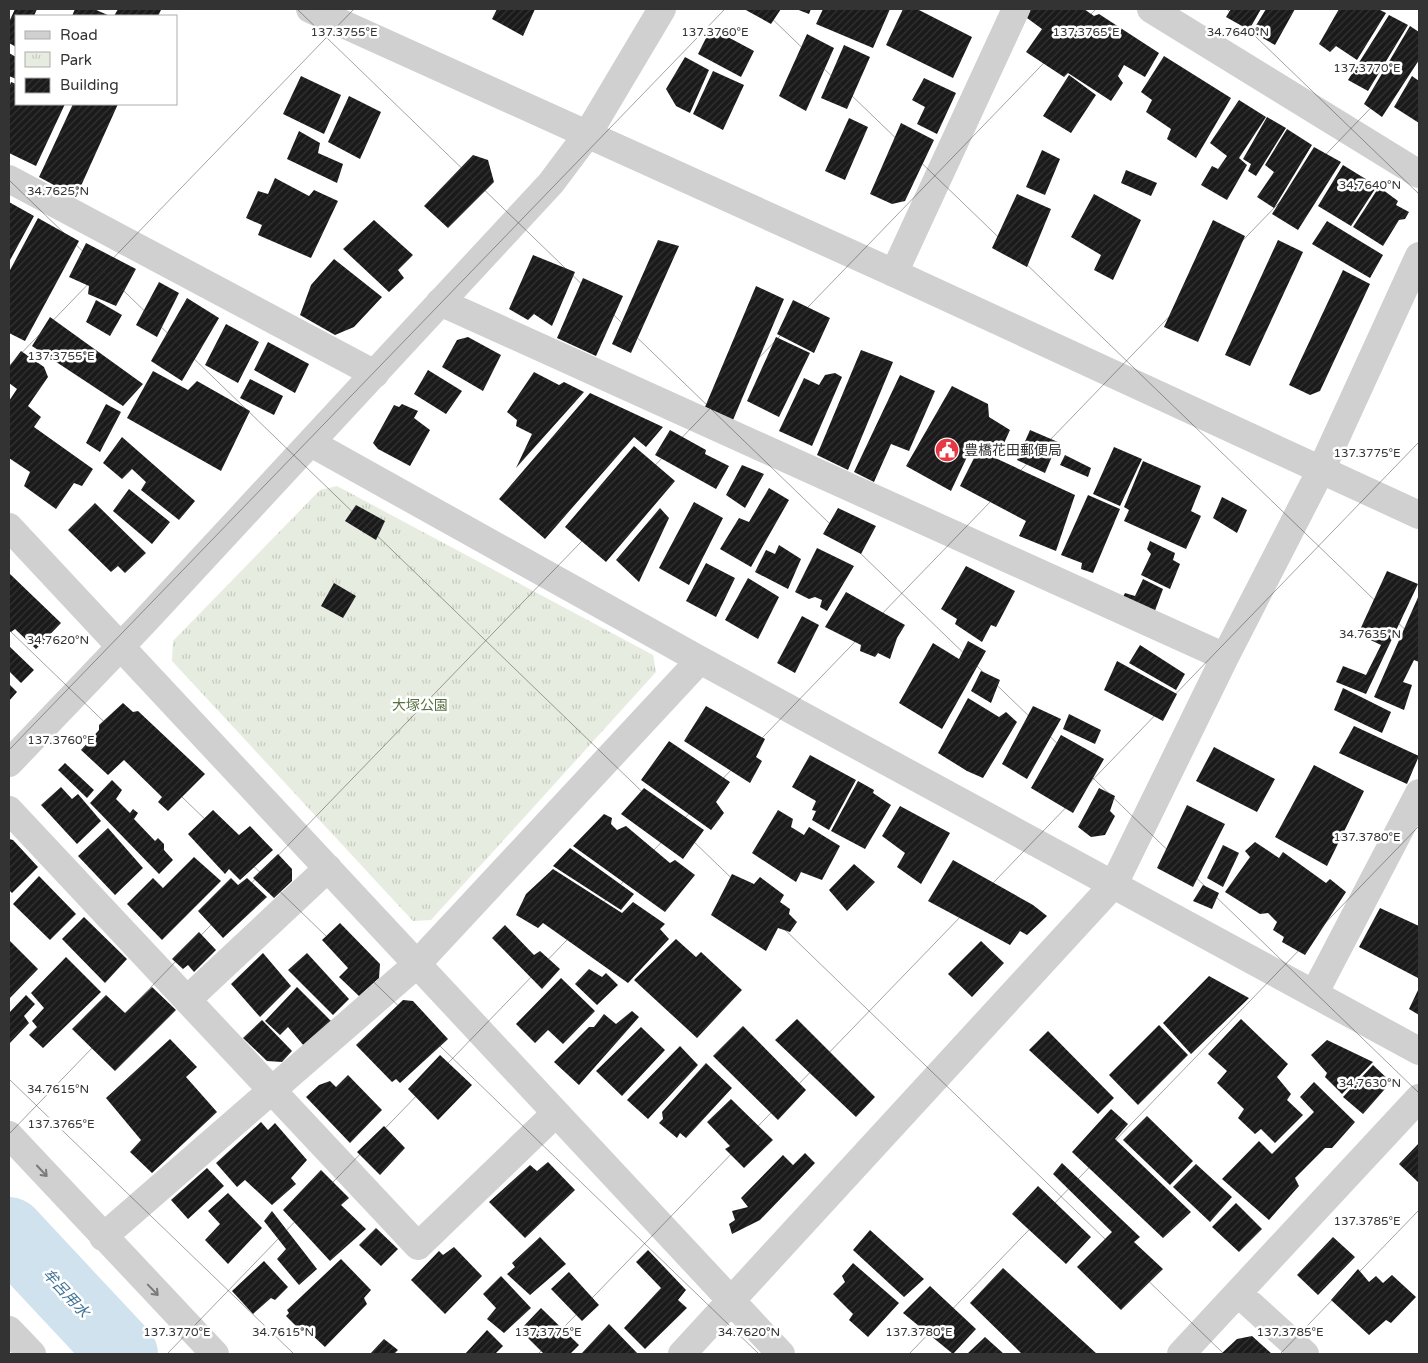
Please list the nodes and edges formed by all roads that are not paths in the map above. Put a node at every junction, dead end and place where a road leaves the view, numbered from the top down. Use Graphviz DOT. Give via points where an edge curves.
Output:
graph roads {
  1 [pos="310,9"];
  2 [pos="662,9"];
  3 [pos="1016,9"];
  4 [pos="1151,9"];
  5 [pos="587,135"];
  6 [pos="1419,174"];
  7 [pos="9,179"];
  8 [pos="1419,256"];
  9 [pos="894,273"];
  10 [pos="440,302"];
  11 [pos="375,374"];
  12 [pos="311,443"];
  13 [pos="1322,468"];
  14 [pos="1419,515"];
  15 [pos="9,527"];
  16 [pos="122,646"];
  17 [pos="1225,657"];
  18 [pos="700,660"];
  19 [pos="9,763"];
  20 [pos="1419,794"];
  21 [pos="9,810"];
  22 [pos="328,868"];
  23 [pos="1114,884"];
  24 [pos="416,965"];
  25 [pos="1314,994"];
  26 [pos="188,999"];
  27 [pos="1419,1051"];
  28 [pos="272,1089"];
  29 [pos="1419,1098"];
  30 [pos="555,1114"];
  31 [pos="9,1135"];
  32 [pos="103,1238"];
  33 [pos="1238,1293"];
  34 [pos="731,1302"];
  35 [pos="9,1330"];
  36 [pos="32,1354"];
  37 [pos="215,1354"];
  38 [pos="682,1354"];
  39 [pos="781,1354"];
  40 [pos="1181,1354"];
  41 [pos="1305,1354"];
  1 -- 5 [label="street"];
  2 -- 5 [label="street"];
  3 -- 9 [label="street"];
  4 -- 6 [label="street"];
  5 -- 9 [label="street"];
  5 -- 10 [label="street" via="550,183"];
  7 -- 11 [label="street"];
  8 -- 13 [label="street"];
  9 -- 13 [label="street"];
  10 -- 11 [label="street"];
  10 -- 17 [label="street"];
  11 -- 12 [label="street"];
  12 -- 16 [label="street"];
  12 -- 18 [label="street"];
  13 -- 14 [label="street"];
  13 -- 17 [label="street"];
  15 -- 16 [label="street"];
  16 -- 19 [label="street"];
  16 -- 22 [label="street"];
  17 -- 23 [label="street"];
  18 -- 23 [label="street"];
  18 -- 24 [label="street"];
  20 -- 25 [label="street"];
  21 -- 26 [label="street"];
  22 -- 24 [label="street"];
  22 -- 26 [label="street"];
  23 -- 25 [label="street"];
  23 -- 34 [label="street"];
  24 -- 28 [label="street"];
  24 -- 30 [label="street"];
  25 -- 27 [label="street"];
  26 -- 28 [label="street"];
  28 -- 30 [label="street" via="418,1246"];
  28 -- 32 [label="street"];
  29 -- 33 [label="street"];
  30 -- 34 [label="street"];
  31 -- 32 [label="street, one-way"];
  32 -- 37 [label="street, one-way"];
  33 -- 40 [label="street"];
  33 -- 41 [label="street"];
  34 -- 38 [label="street"];
  34 -- 39 [label="street"];
  35 -- 36 [label="street"];
}
